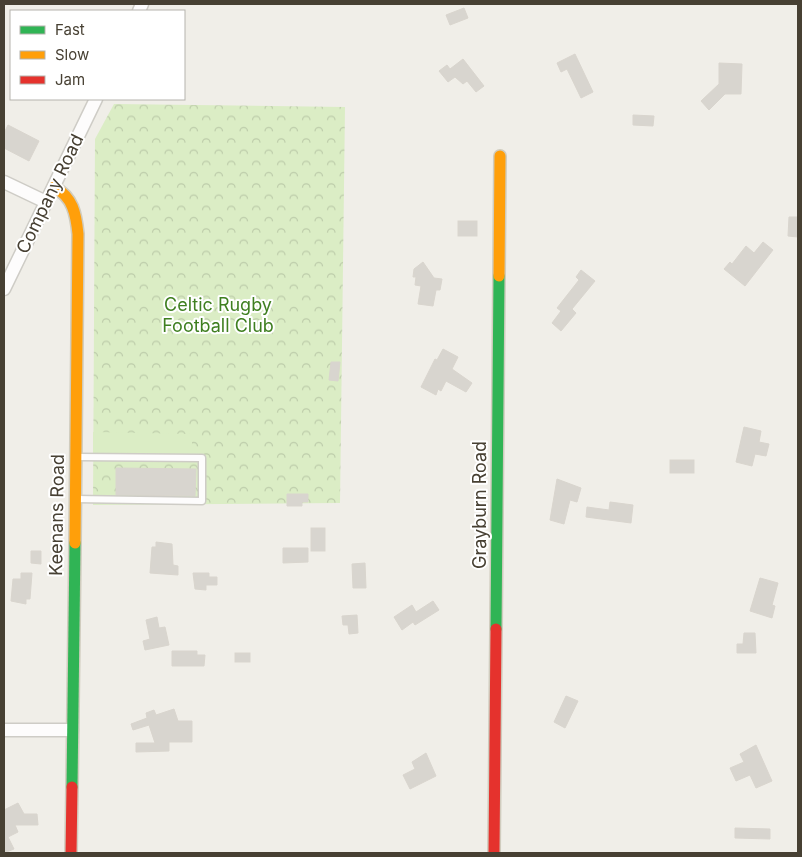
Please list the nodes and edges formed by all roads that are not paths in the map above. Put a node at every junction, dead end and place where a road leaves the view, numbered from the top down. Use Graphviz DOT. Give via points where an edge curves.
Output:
graph roads {
  1 [pos="96,100"];
  2 [pos="500,156"];
  3 [pos="4,182"];
  4 [pos="54,187"];
  5 [pos="46,202"];
  6 [pos="4,289"];
  7 [pos="75,456"];
  8 [pos="75,499"];
  9 [pos="4,730"];
  10 [pos="72,730"];
  11 [pos="71,853"];
  12 [pos="494,853"];
  1 -- 4 [label="street, Company Road"];
  2 -- 12 [label="street, Grayburn Road"];
  3 -- 5 [label="street"];
  4 -- 5 [label="street, Company Road"];
  4 -- 7 [label="street, Keenans Road" via="65,194 73,206 78,235"];
  5 -- 6 [label="street, Company Road"];
  7 -- 8 [label="street, Keenans Road"];
  7 -- 8 [label="lane" via="202,458 202,501"];
  8 -- 10 [label="street, Keenans Road"];
  9 -- 10 [label="street"];
  10 -- 11 [label="street, Keenans Road"];
}
